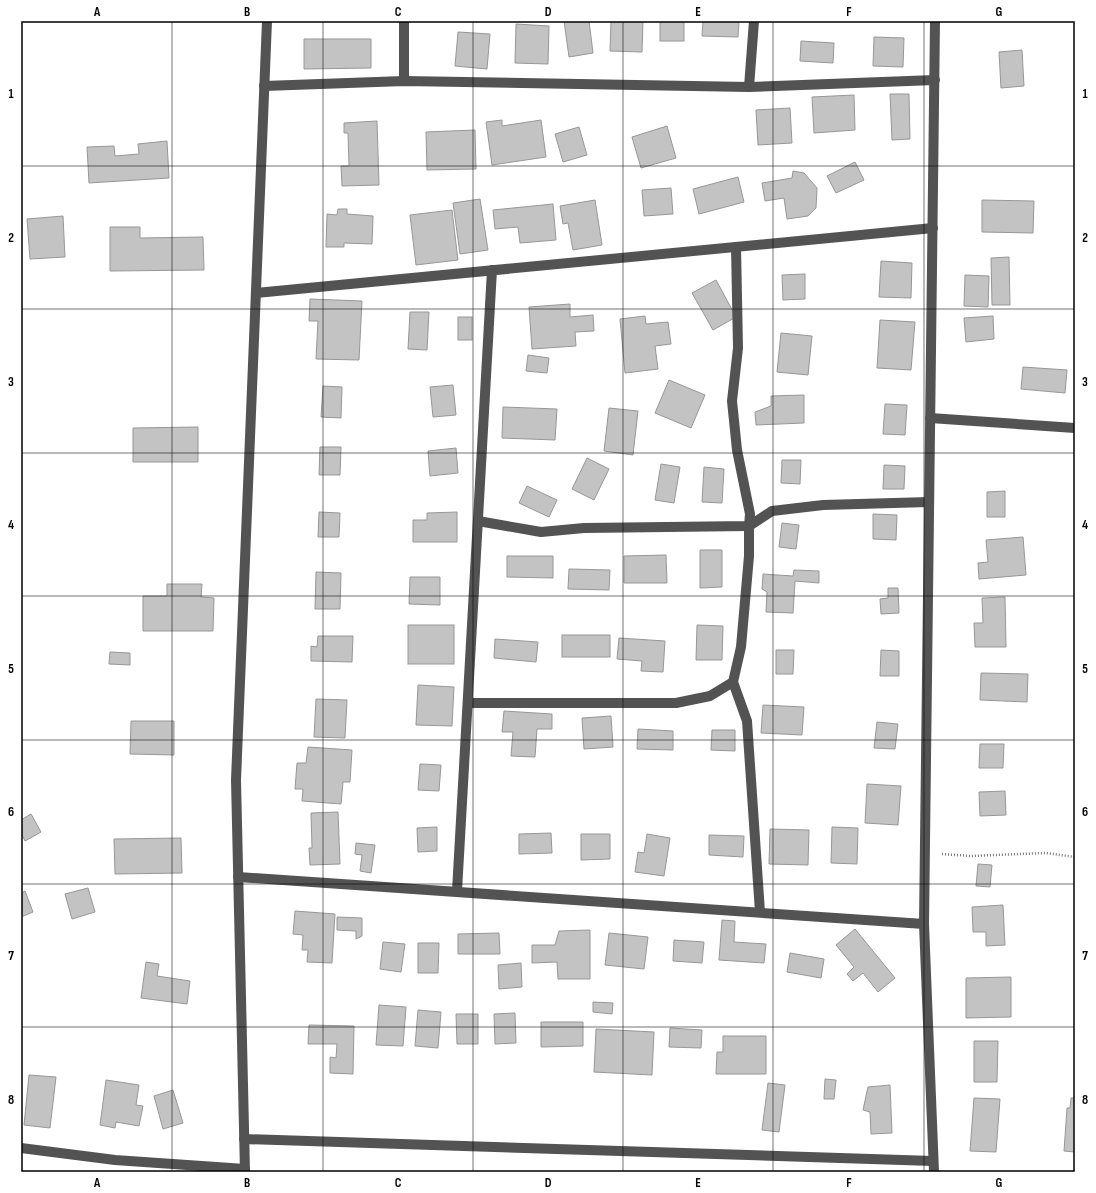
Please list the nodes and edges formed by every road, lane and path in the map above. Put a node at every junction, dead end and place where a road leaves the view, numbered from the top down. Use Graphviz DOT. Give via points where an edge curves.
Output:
graph roads {
  1 [pos="267,21"];
  2 [pos="404,21"];
  3 [pos="754,21"];
  4 [pos="935,21"];
  5 [pos="934,80"];
  6 [pos="404,81"];
  7 [pos="264,86"];
  8 [pos="749,87"];
  9 [pos="932,228"];
  10 [pos="736,247"];
  11 [pos="492,270"];
  12 [pos="256,293"];
  13 [pos="930,418"];
  14 [pos="1075,428"];
  15 [pos="929,502"];
  16 [pos="478,520"];
  17 [pos="749,526"];
  18 [pos="733,682"];
  19 [pos="468,703"];
  20 [pos="924,853"];
  21 [pos="1075,857"];
  22 [pos="238,877"];
  23 [pos="457,891"];
  24 [pos="760,912"];
  25 [pos="924,924"];
  26 [pos="244,1139"];
  27 [pos="21,1148"];
  28 [pos="933,1161"];
  29 [pos="245,1170"];
  30 [pos="934,1172"];
  1 -- 7 [label="street"];
  2 -- 6 [label="street"];
  3 -- 8 [label="street"];
  4 -- 5 [label="street"];
  5 -- 8 [label="street"];
  5 -- 9 [label="street"];
  6 -- 7 [label="street"];
  6 -- 8 [label="street"];
  7 -- 12 [label="street"];
  9 -- 10 [label="street"];
  9 -- 13 [label="street"];
  10 -- 11 [label="street"];
  10 -- 17 [label="street" via="738,348 732,401 737,450 750,514"];
  11 -- 12 [label="street"];
  11 -- 16 [label="street"];
  12 -- 22 [label="street" via="236,780"];
  13 -- 14 [label="street"];
  13 -- 15 [label="street"];
  15 -- 17 [label="street" via="823,505 772,511"];
  15 -- 20 [label="street"];
  16 -- 17 [label="street" via="541,532 584,528"];
  16 -- 19 [label="street"];
  17 -- 18 [label="street" via="741,647"];
  18 -- 19 [label="street" via="710,696 676,703"];
  18 -- 24 [label="street" via="747,721"];
  19 -- 23 [label="street"];
  20 -- 21 [label="path" via="970,856 1046,853"];
  20 -- 25 [label="street"];
  22 -- 23 [label="street"];
  22 -- 26 [label="street"];
  23 -- 24 [label="street"];
  24 -- 25 [label="street"];
  25 -- 28 [label="street"];
  26 -- 28 [label="street"];
  26 -- 29 [label="street"];
  27 -- 29 [label="street" via="115,1160"];
  28 -- 30 [label="street"];
}
